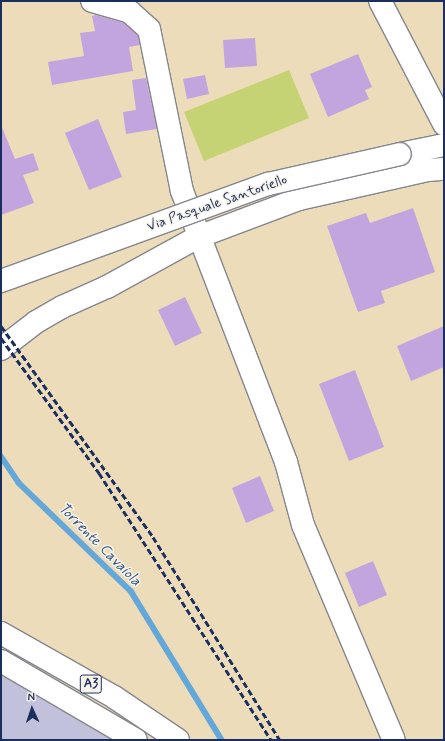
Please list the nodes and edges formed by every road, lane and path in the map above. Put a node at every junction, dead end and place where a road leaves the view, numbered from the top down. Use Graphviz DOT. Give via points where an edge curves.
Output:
graph roads {
  1 [pos="92,1"];
  2 [pos="380,1"];
  3 [pos="444,124"];
  4 [pos="442,144"];
  5 [pos="444,169"];
  6 [pos="198,237"];
  7 [pos="1,281"];
  8 [pos="1,349"];
  9 [pos="1,633"];
  10 [pos="1,661"];
  11 [pos="136,740"];
  12 [pos="178,740"];
  13 [pos="394,740"];
  1 -- 6 [label="main road" via="130,12 149,29 182,191"];
  2 -- 3 [label="main road"];
  4 -- 7 [label="main road, Via Pasquale Santoriello, bridge" via="268,184"];
  5 -- 6 [label="main road" via="428,170 299,199"];
  6 -- 8 [label="main road" via="107,287 62,307 36,322"];
  6 -- 13 [label="main road" via="286,462 303,525"];
  9 -- 12 [label="main road, A3" via="114,697"];
  10 -- 11 [label="main road, A3"];
}
